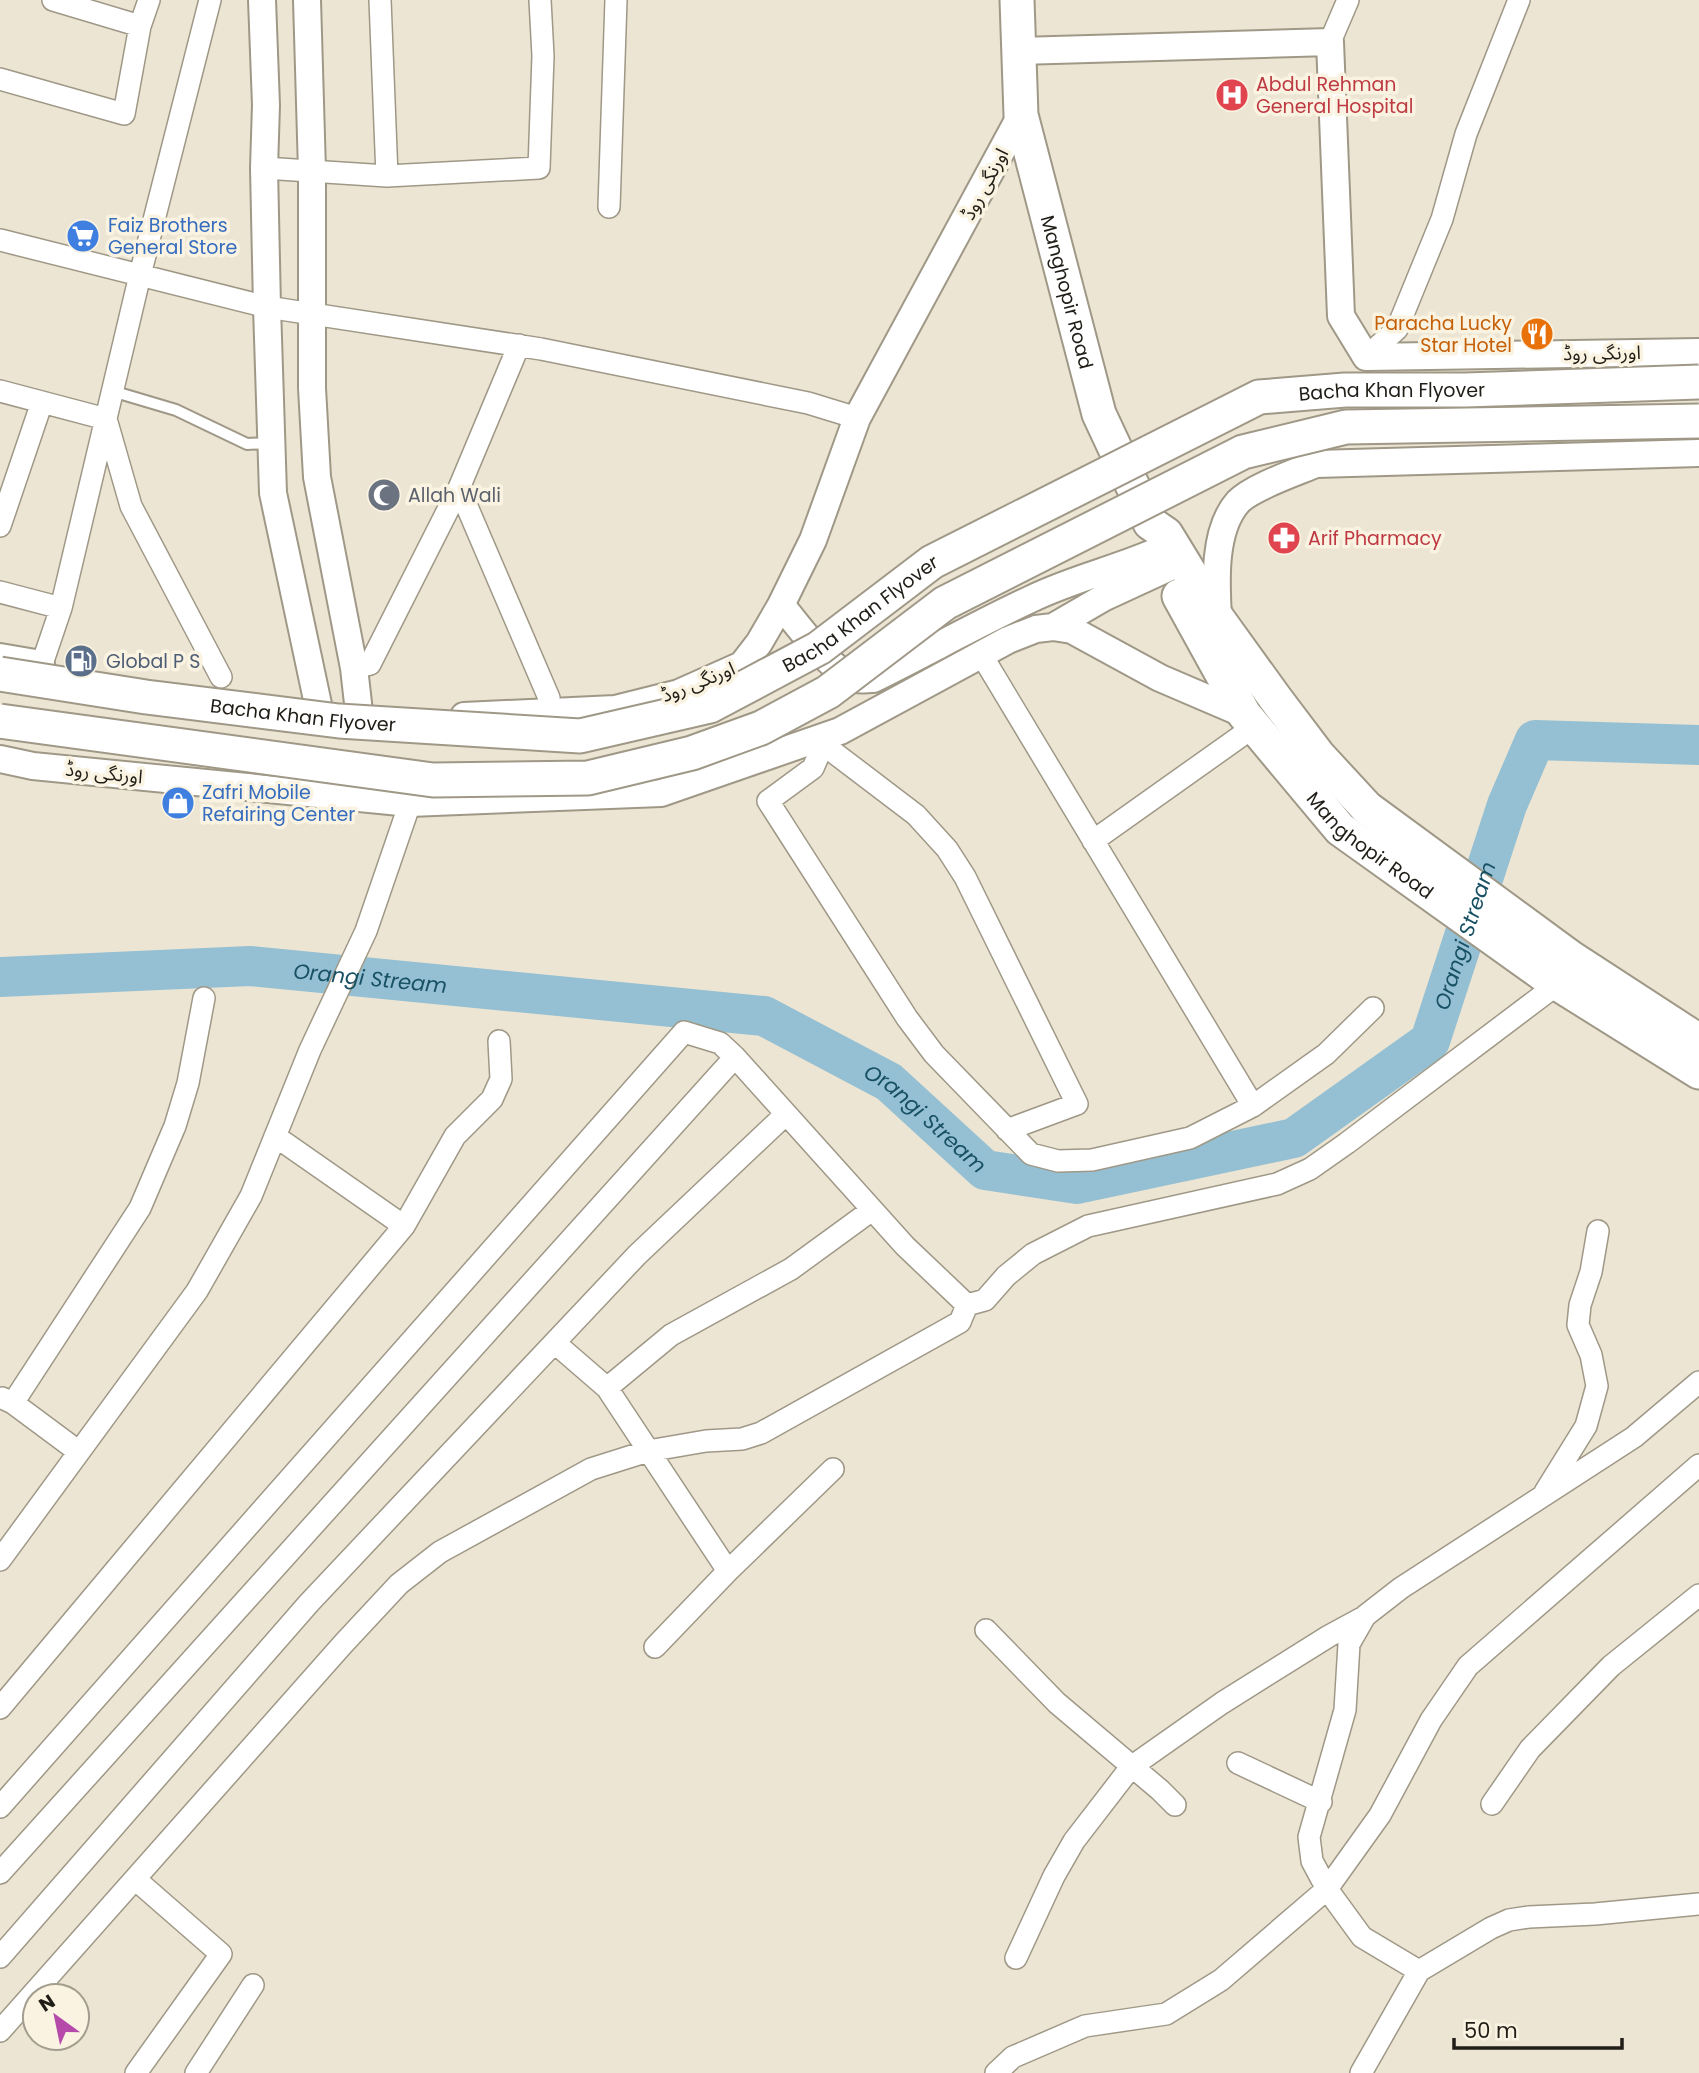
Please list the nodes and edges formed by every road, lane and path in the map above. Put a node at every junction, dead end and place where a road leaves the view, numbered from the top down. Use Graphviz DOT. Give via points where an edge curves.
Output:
graph roads {
  1 [pos="53,0"];
  2 [pos="149,0"];
  3 [pos="210,0"];
  4 [pos="262,0"];
  5 [pos="307,0"];
  6 [pos="380,0"];
  7 [pos="540,0"];
  8 [pos="615,0"];
  9 [pos="1017,0"];
  10 [pos="1348,0"];
  11 [pos="1519,0"];
  12 [pos="140,26"];
  13 [pos="1329,42"];
  14 [pos="1019,51"];
  15 [pos="0,79"];
  16 [pos="1021,115"];
  17 [pos="264,168"];
  18 [pos="312,171"];
  19 [pos="387,176"];
  20 [pos="609,207"];
  21 [pos="0,240"];
  22 [pos="140,275"];
  23 [pos="267,307"];
  24 [pos="312,313"];
  25 [pos="519,345"];
  26 [pos="1699,352"];
  27 [pos="1366,357"];
  28 [pos="1699,382"];
  29 [pos="0,391"];
  30 [pos="113,391"];
  31 [pos="42,402"];
  32 [pos="857,418"];
  33 [pos="106,419"];
  34 [pos="1699,421"];
  35 [pos="270,443"];
  36 [pos="1699,453"];
  37 [pos="459,488"];
  38 [pos="5,495"];
  39 [pos="0,526"];
  40 [pos="1164,551"];
  41 [pos="0,592"];
  42 [pos="781,605"];
  43 [pos="61,608"];
  44 [pos="1218,620"];
  45 [pos="1053,627"];
  46 [pos="981,654"];
  47 [pos="0,657"];
  48 [pos="41,664"];
  49 [pos="354,668"];
  50 [pos="0,674"];
  51 [pos="221,677"];
  52 [pos="550,698"];
  53 [pos="319,709"];
  54 [pos="359,712"];
  55 [pos="1249,720"];
  56 [pos="0,721"];
  57 [pos="825,740"];
  58 [pos="0,759"];
  59 [pos="410,803"];
  60 [pos="1093,841"];
  61 [pos="1559,972"];
  62 [pos="204,998"];
  63 [pos="1373,1008"];
  64 [pos="499,1041"];
  65 [pos="1699,1041"];
  66 [pos="736,1057"];
  67 [pos="1699,1072"];
  68 [pos="1253,1106"];
  69 [pos="786,1114"];
  70 [pos="1007,1130"];
  71 [pos="275,1136"];
  72 [pos="872,1210"];
  73 [pos="404,1226"];
  74 [pos="1598,1231"];
  75 [pos="967,1305"];
  76 [pos="555,1343"];
  77 [pos="1699,1382"];
  78 [pos="607,1388"];
  79 [pos="7,1400"];
  80 [pos="648,1451"];
  81 [pos="79,1452"];
  82 [pos="1699,1465"];
  83 [pos="833,1469"];
  84 [pos="1542,1497"];
  85 [pos="0,1560"];
  86 [pos="728,1571"];
  87 [pos="1699,1595"];
  88 [pos="1365,1616"];
  89 [pos="986,1630"];
  90 [pos="655,1647"];
  91 [pos="0,1708"];
  92 [pos="1238,1763"];
  93 [pos="1131,1767"];
  94 [pos="1321,1802"];
  95 [pos="1492,1804"];
  96 [pos="1175,1805"];
  97 [pos="0,1807"];
  98 [pos="0,1873"];
  99 [pos="135,1880"];
  100 [pos="1327,1889"];
  101 [pos="1699,1903"];
  102 [pos="0,1957"];
  103 [pos="1016,1958"];
  104 [pos="1419,1972"];
  105 [pos="253,1985"];
  106 [pos="8,2008"];
  107 [pos="0,2031"];
  108 [pos="999,2071"];
  109 [pos="136,2073"];
  110 [pos="196,2073"];
  111 [pos="1361,2073"];
  1 -- 12 [label="street"];
  2 -- 12 [label="street"];
  3 -- 22 [label="street"];
  4 -- 17 [label="street"];
  5 -- 18 [label="street"];
  6 -- 19 [label="street"];
  7 -- 19 [label="street" via="539,168"];
  8 -- 20 [label="street"];
  9 -- 14 [label="main road, Manghopir Road"];
  10 -- 13 [label="street"];
  11 -- 27 [label="street" via="1466,134 1442,219 1397,329"];
  12 -- 15 [label="street" via="124,114"];
  13 -- 14 [label="street"];
  13 -- 27 [label="street" via="1341,316"];
  14 -- 16 [label="main road, Manghopir Road"];
  16 -- 32 [label="street, اورنگی روڈ"];
  16 -- 40 [label="main road, Manghopir Road" via="1100,414"];
  17 -- 18 [label="street"];
  17 -- 23 [label="street"];
  18 -- 19 [label="street"];
  18 -- 24 [label="street"];
  21 -- 22 [label="street"];
  22 -- 23 [label="street"];
  22 -- 30 [label="street"];
  23 -- 24 [label="street"];
  23 -- 35 [label="street"];
  24 -- 25 [label="street"];
  24 -- 49 [label="street" via="317,477"];
  25 -- 32 [label="street" via="808,403"];
  25 -- 37 [label="street"];
  26 -- 27 [label="street, اورنگی روڈ"];
  28 -- 50 [label="main road, Bacha Khan Flyover, bridge" via="1345,390 1259,397 932,562 819,648 710,706 580,736 339,721"];
  29 -- 31 [label="street"];
  30 -- 33 [label="street"];
  30 -- 35 [label="lane" via="176,410 247,444"];
  31 -- 33 [label="street"];
  31 -- 38 [label="street"];
  32 -- 42 [label="street, اورنگی روڈ" via="813,540"];
  33 -- 43 [label="street"];
  33 -- 51 [label="street" via="131,506"];
  34 -- 56 [label="main road, Bacha Khan Flyover, bridge" via="1346,427 1243,452 946,603 828,692 761,728 692,753 587,778 433,780"];
  35 -- 53 [label="street" via="273,493"];
  36 -- 44 [label="street" via="1316,464 1277,479 1238,502 1223,530 1215,572"];
  37 -- 49 [label="street" via="370,664"];
  37 -- 52 [label="street"];
  38 -- 39 [label="street"];
  40 -- 42 [label="street" via="1032,598 873,679 858,680 832,663"];
  40 -- 44 [label="main road, Manghopir Road"];
  40 -- 45 [label="street, اورنگی روڈ" via="1103,598"];
  40 -- 55 [label="main road, Manghopir Road"];
  41 -- 43 [label="street"];
  42 -- 54 [label="street, اورنگی روڈ" via="742,665 679,694 615,709 433,718"];
  43 -- 48 [label="street"];
  44 -- 61 [label="main road, Manghopir Road" via="1318,755 1367,808"];
  45 -- 46 [label="street, اورنگی روڈ" via="1027,633"];
  45 -- 55 [label="street" via="1072,630"];
  46 -- 57 [label="street, اورنگی روڈ"];
  46 -- 60 [label="street"];
  47 -- 48 [label="street, اورنگی روڈ"];
  48 -- 53 [label="street, اورنگی روڈ"];
  49 -- 54 [label="street"];
  53 -- 54 [label="street, اورنگی روڈ"];
  55 -- 60 [label="street"];
  55 -- 61 [label="main road, Manghopir Road" via="1340,829"];
  57 -- 59 [label="street, اورنگی روڈ" via="661,793"];
  57 -- 70 [label="street" via="813,768 768,801 907,1018 934,1054"];
  57 -- 70 [label="street" via="916,815 947,849 1077,1104"];
  58 -- 59 [label="street, اورنگی روڈ"];
  59 -- 71 [label="street" via="366,931"];
  60 -- 68 [label="street"];
  61 -- 65 [label="main road, Manghopir Road"];
  61 -- 67 [label="main road, Manghopir Road"];
  61 -- 75 [label="street" via="1310,1169 1277,1184 1088,1226 1033,1254 985,1300"];
  62 -- 79 [label="street" via="176,1126 140,1208"];
  63 -- 68 [label="street" via="1326,1054"];
  64 -- 73 [label="street" via="501,1079 492,1099 455,1136"];
  66 -- 69 [label="street"];
  66 -- 97 [label="street" via="720,1043 684,1032"];
  66 -- 98 [label="street"];
  68 -- 70 [label="street" via="1190,1139 1092,1160 1058,1161 1031,1154"];
  69 -- 72 [label="street"];
  69 -- 76 [label="street" via="637,1255"];
  71 -- 73 [label="street"];
  71 -- 81 [label="street" via="250,1196 197,1291"];
  72 -- 75 [label="street"];
  72 -- 78 [label="street" via="791,1269 671,1335"];
  73 -- 91 [label="street"];
  74 -- 84 [label="street" via="1578,1325 1597,1386 1593,1407"];
  75 -- 80 [label="street" via="960,1322 761,1433"];
  76 -- 78 [label="street"];
  76 -- 102 [label="street" via="309,1603"];
  77 -- 84 [label="street" via="1634,1437"];
  78 -- 80 [label="street"];
  79 -- 81 [label="street"];
  80 -- 86 [label="street"];
  80 -- 99 [label="street" via="592,1469 440,1552 399,1584"];
  81 -- 85 [label="street"];
  82 -- 100 [label="street" via="1468,1666 1431,1720 1380,1815"];
  83 -- 86 [label="street"];
  84 -- 88 [label="street"];
  86 -- 90 [label="street"];
  87 -- 95 [label="street" via="1611,1665 1530,1749"];
  88 -- 93 [label="street" via="1222,1703"];
  88 -- 94 [label="street" via="1349,1644 1345,1710"];
  89 -- 93 [label="street" via="1057,1703"];
  92 -- 94 [label="street"];
  93 -- 96 [label="street"];
  93 -- 103 [label="street" via="1067,1853"];
  94 -- 100 [label="street" via="1309,1837 1312,1861"];
  99 -- 106 [label="street"];
  99 -- 109 [label="street" via="220,1954"];
  100 -- 104 [label="street" via="1362,1937"];
  100 -- 108 [label="street" via="1221,1980 1166,2014 1084,2026 1013,2057"];
  101 -- 104 [label="street" via="1509,1920"];
  104 -- 111 [label="street"];
  105 -- 110 [label="street"];
  106 -- 107 [label="street"];
}
